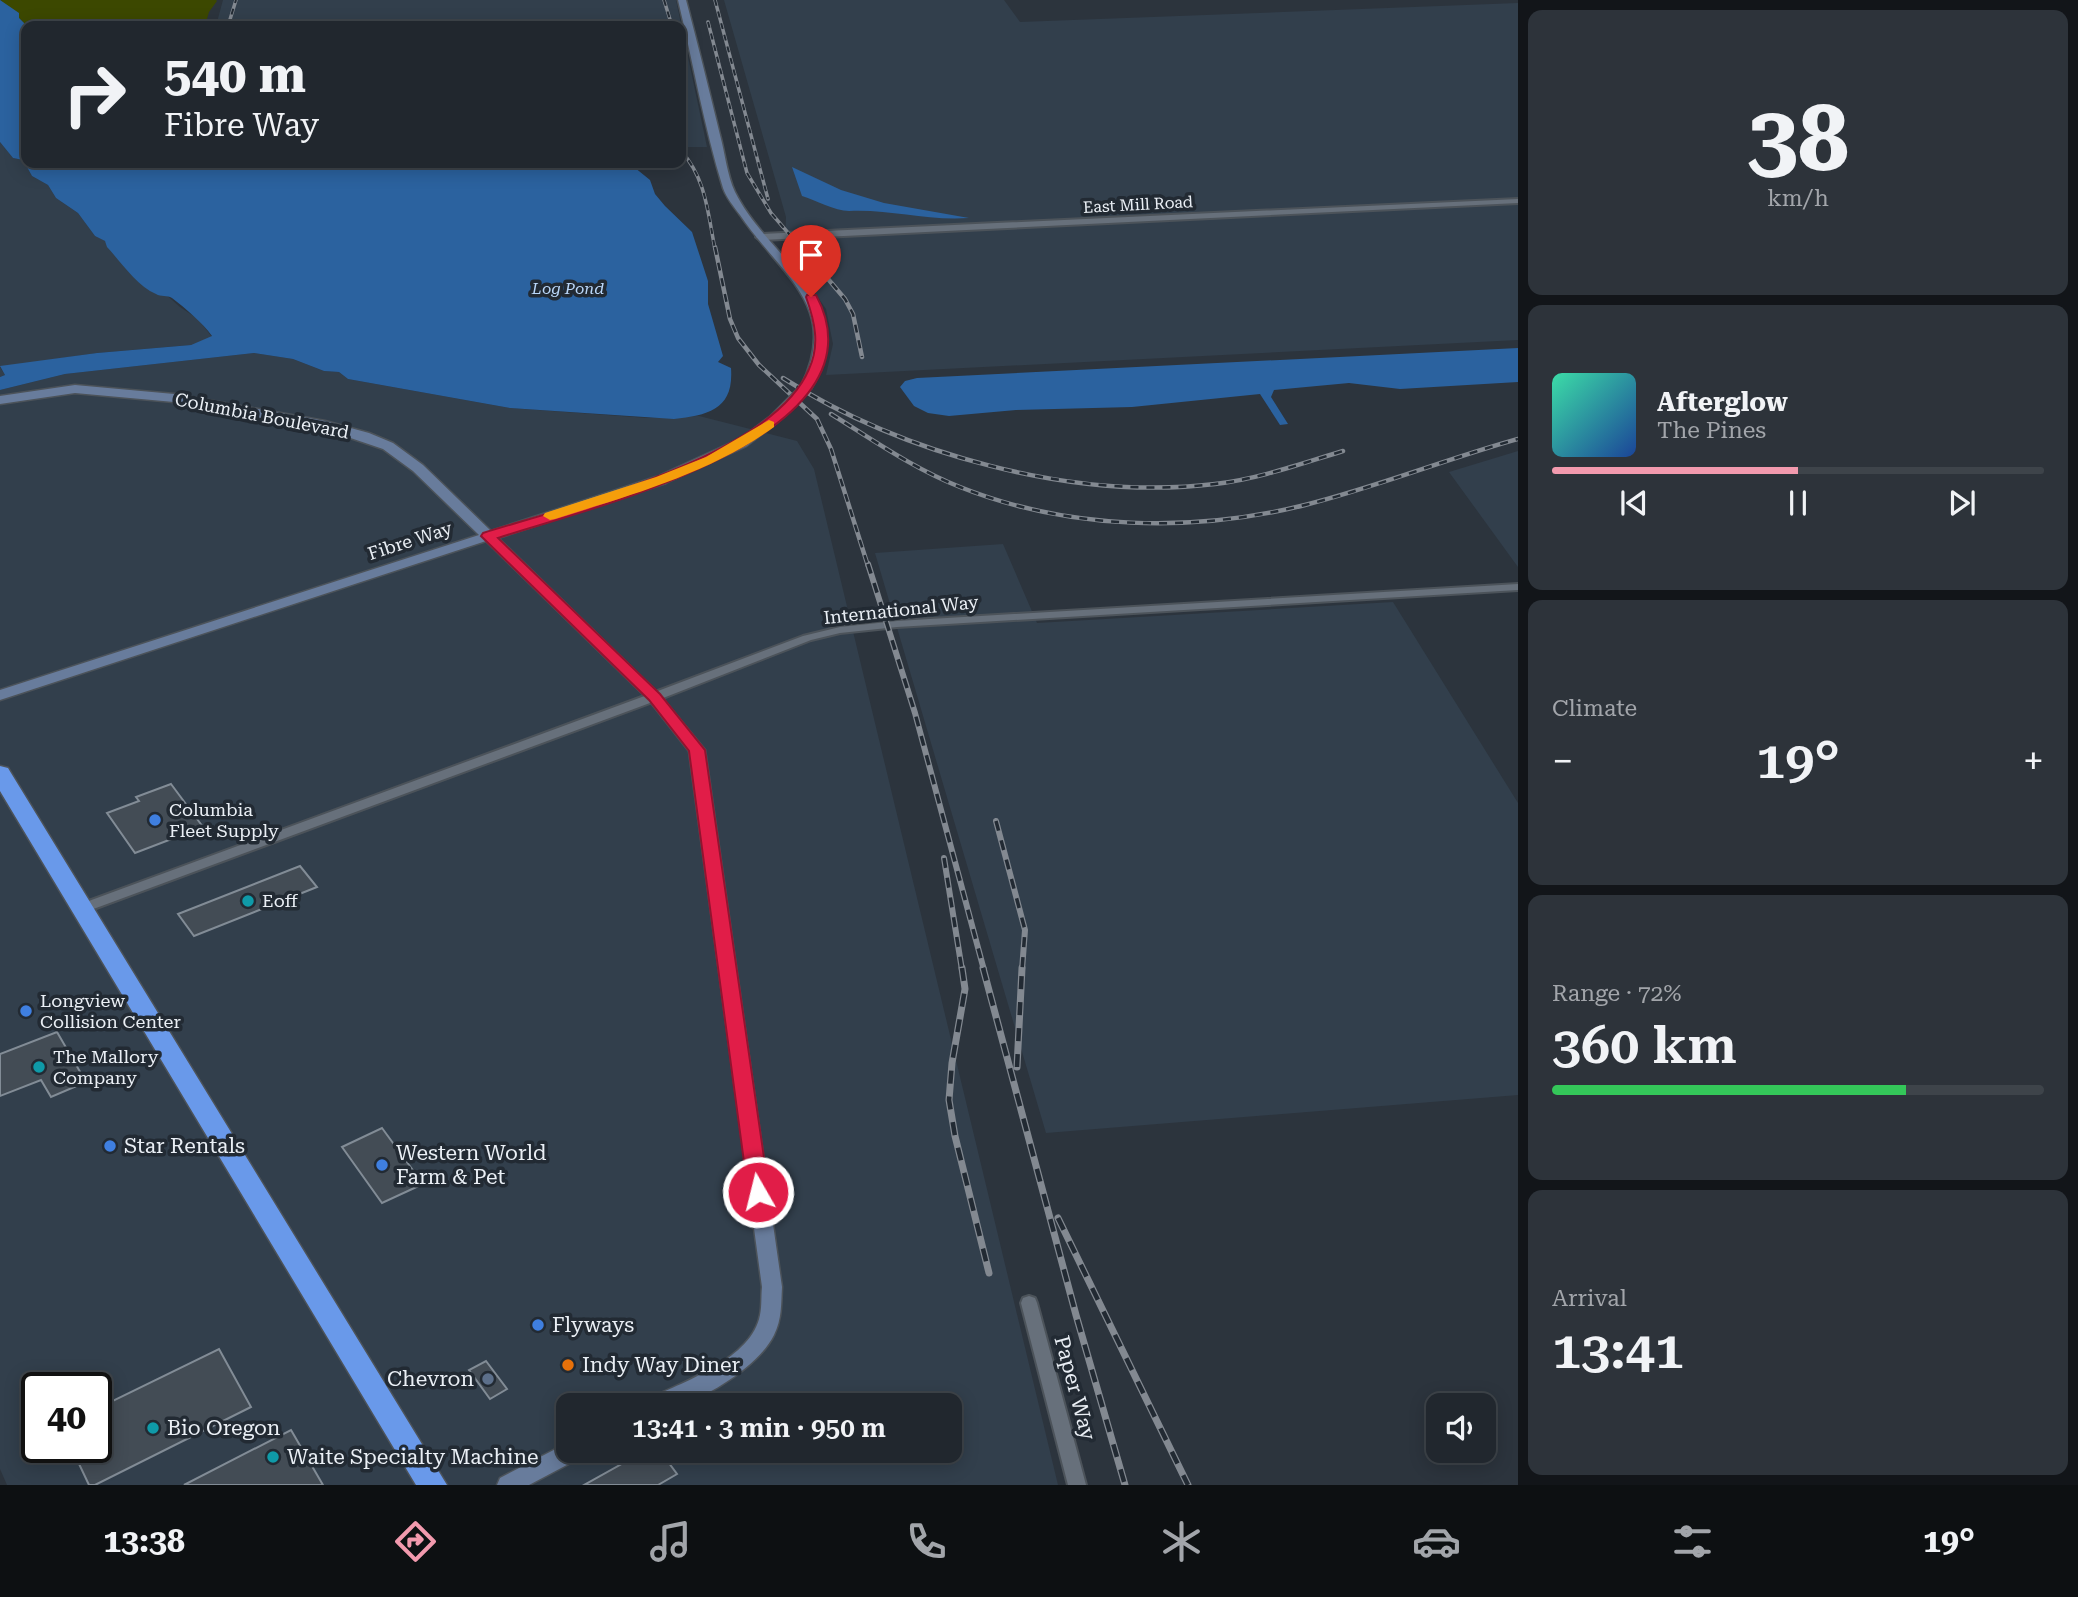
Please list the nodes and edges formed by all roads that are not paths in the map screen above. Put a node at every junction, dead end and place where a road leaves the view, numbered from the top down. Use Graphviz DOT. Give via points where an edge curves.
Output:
graph roads {
  1 [pos="682,0"];
  2 [pos="1518,201"];
  3 [pos="760,237"];
  4 [pos="807,386"];
  5 [pos="0,400"];
  6 [pos="661,480"];
  7 [pos="488,536"];
  8 [pos="1518,587"];
  9 [pos="0,695"];
  10 [pos="654,697"];
  11 [pos="0,774"];
  12 [pos="83,908"];
  13 [pos="1029,1303"];
  14 [pos="681,1393"];
  15 [pos="556,1460"];
  16 [pos="432,1485"];
  17 [pos="508,1485"];
  18 [pos="1077,1485"];
  1 -- 3 [label="street, Fibre Way" via="722,172 729,191"];
  2 -- 3 [label="street, East Mill Road"];
  3 -- 4 [label="street, Fibre Way" via="811,297 820,321 822,344"];
  4 -- 6 [label="street, Fibre Way, bridge" via="747,440"];
  5 -- 7 [label="street, Columbia Boulevard" via="75,389 106,391 326,425 388,446 418,468"];
  6 -- 7 [label="street, Fibre Way"];
  7 -- 9 [label="street, Fibre Way"];
  7 -- 10 [label="street, Columbia Boulevard"];
  8 -- 10 [label="street, International Way" via="840,630 807,638"];
  10 -- 12 [label="street, International Way"];
  10 -- 14 [label="street, Columbia Boulevard" via="697,750 772,1287 771,1315 752,1351"];
  11 -- 12 [label="highway"];
  12 -- 16 [label="highway"];
  13 -- 18 [label="street, Paper Way"];
  15 -- 17 [label="street"];
}
